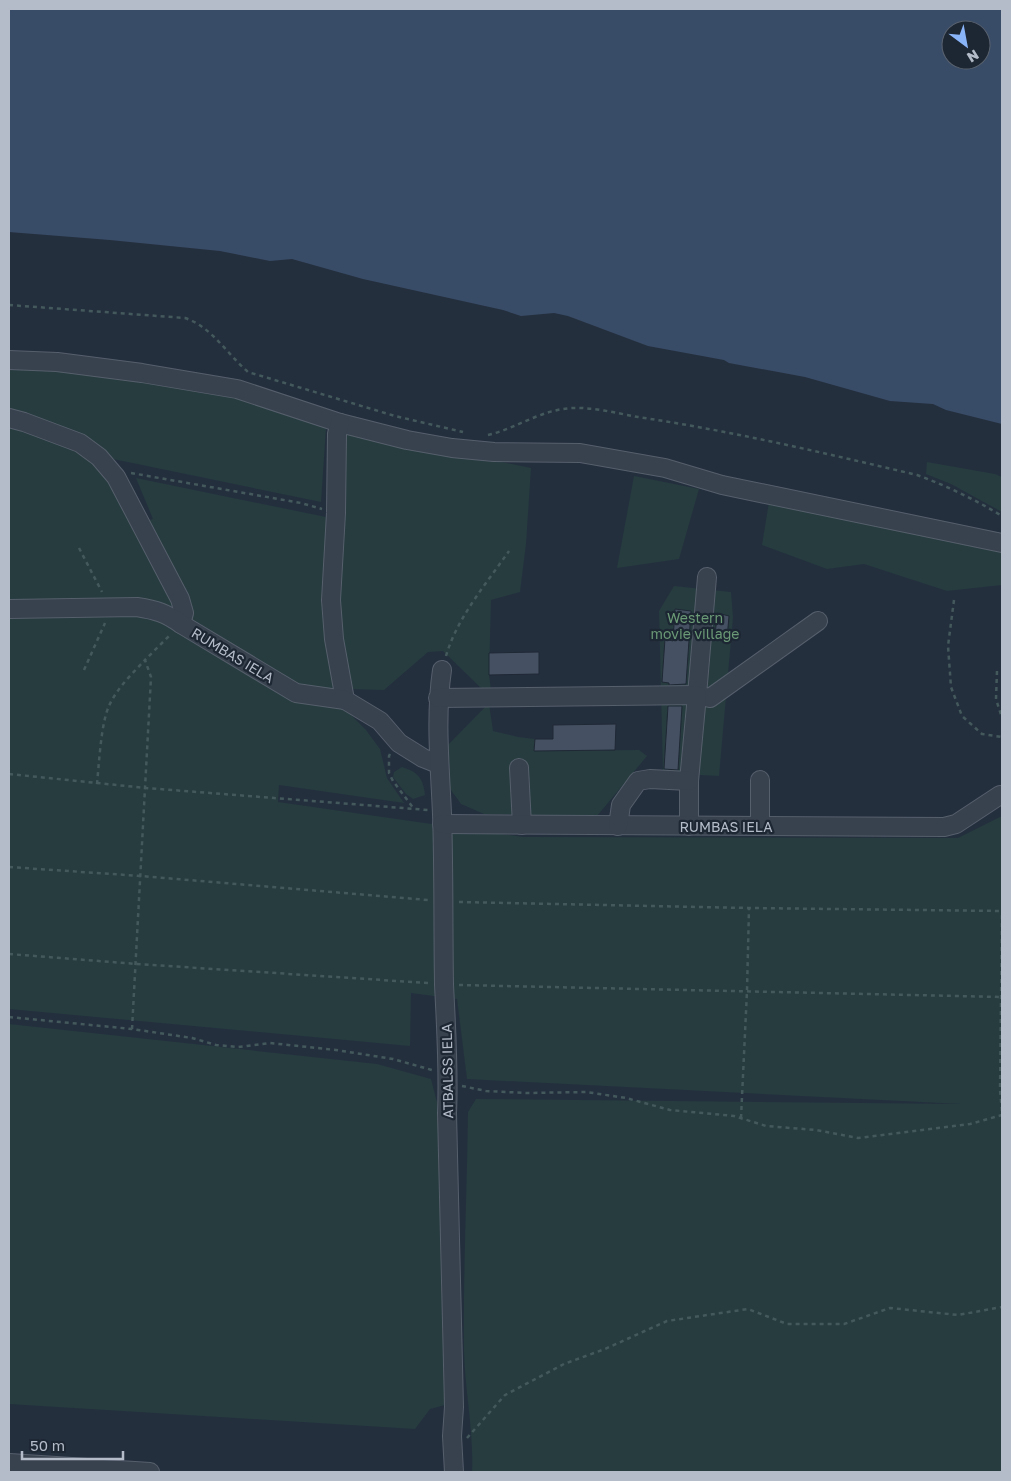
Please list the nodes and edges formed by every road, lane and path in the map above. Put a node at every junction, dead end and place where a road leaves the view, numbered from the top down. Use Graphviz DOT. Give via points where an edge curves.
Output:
graph roads {
  1 [pos="9,305"];
  2 [pos="9,360"];
  3 [pos="9,418"];
  4 [pos="340,423"];
  5 [pos="468,434"];
  6 [pos="485,436"];
  7 [pos="116,478"];
  8 [pos="336,513"];
  9 [pos="1002,516"];
  10 [pos="1002,543"];
  11 [pos="79,548"];
  12 [pos="509,552"];
  13 [pos="707,577"];
  14 [pos="954,600"];
  15 [pos="118,608"];
  16 [pos="9,609"];
  17 [pos="818,621"];
  18 [pos="181,624"];
  19 [pos="146,660"];
  20 [pos="84,670"];
  21 [pos="442,670"];
  22 [pos="997,671"];
  23 [pos="697,695"];
  24 [pos="438,698"];
  25 [pos="345,700"];
  26 [pos="1002,718"];
  27 [pos="1002,737"];
  28 [pos="399,743"];
  29 [pos="438,764"];
  30 [pos="519,768"];
  31 [pos="9,774"];
  32 [pos="760,780"];
  33 [pos="689,781"];
  34 [pos="97,784"];
  35 [pos="146,788"];
  36 [pos="1001,796"];
  37 [pos="414,809"];
  38 [pos="442,818"];
  39 [pos="522,825"];
  40 [pos="618,826"];
  41 [pos="689,826"];
  42 [pos="760,826"];
  43 [pos="9,867"];
  44 [pos="141,876"];
  45 [pos="444,902"];
  46 [pos="749,908"];
  47 [pos="1002,911"];
  48 [pos="1002,915"];
  49 [pos="9,954"];
  50 [pos="137,964"];
  51 [pos="444,984"];
  52 [pos="748,991"];
  53 [pos="1002,997"];
  54 [pos="9,1017"];
  55 [pos="132,1029"];
  56 [pos="448,1083"];
  57 [pos="1002,1114"];
  58 [pos="741,1118"];
  59 [pos="1002,1307"];
  60 [pos="454,1452"];
  61 [pos="9,1463"];
  62 [pos="150,1472"];
  63 [pos="454,1472"];
  1 -- 5 [label="path" via="185,318 206,330 248,372"];
  2 -- 4 [label="street" via="132,371 237,389"];
  3 -- 7 [label="street" via="80,443 99,457"];
  4 -- 8 [label="street" via="337,434"];
  4 -- 10 [label="street" via="452,448 580,453 665,468 732,487"];
  6 -- 9 [label="path" via="564,408 695,425 916,475 945,485"];
  7 -- 8 [label="path" via="130,472"];
  7 -- 18 [label="street" via="180,599 184,613"];
  8 -- 25 [label="street" via="332,600 334,639"];
  11 -- 15 [label="path" via="102,592"];
  12 -- 21 [label="path" via="451,638"];
  13 -- 23 [label="street"];
  14 -- 27 [label="path" via="948,646 951,686 962,716 982,734"];
  15 -- 16 [label="street, RUMBAS IELA"];
  15 -- 18 [label="street, RUMBAS IELA" via="153,609 168,614"];
  15 -- 20 [label="path" via="108,617"];
  17 -- 23 [label="street" via="710,698"];
  18 -- 19 [label="path"];
  18 -- 25 [label="street, RUMBAS IELA" via="296,693"];
  19 -- 34 [label="path" via="121,685 108,707"];
  19 -- 35 [label="path" via="151,677"];
  21 -- 24 [label="street, ATBALSS IELA"];
  22 -- 26 [label="path" via="996,699"];
  23 -- 24 [label="street"];
  23 -- 33 [label="street"];
  24 -- 29 [label="street, ATBALSS IELA"];
  25 -- 28 [label="street, RUMBAS IELA" via="380,721"];
  28 -- 29 [label="street, RUMBAS IELA"];
  28 -- 37 [label="path" via="389,756 389,773"];
  29 -- 38 [label="street, ATBALSS IELA"];
  30 -- 39 [label="street"];
  31 -- 34 [label="path"];
  32 -- 42 [label="street"];
  33 -- 40 [label="street" via="638,781 621,805"];
  33 -- 41 [label="street"];
  34 -- 35 [label="path"];
  35 -- 37 [label="path"];
  35 -- 44 [label="path"];
  36 -- 42 [label="street, RUMBAS IELA" via="956,824 944,827"];
  37 -- 38 [label="path"];
  38 -- 39 [label="street, RUMBAS IELA"];
  38 -- 45 [label="street, ATBALSS IELA"];
  39 -- 40 [label="street, RUMBAS IELA"];
  40 -- 41 [label="street, RUMBAS IELA"];
  41 -- 42 [label="street, RUMBAS IELA"];
  43 -- 44 [label="path"];
  44 -- 45 [label="path"];
  44 -- 50 [label="path"];
  45 -- 46 [label="path"];
  45 -- 51 [label="street, ATBALSS IELA"];
  46 -- 47 [label="path"];
  46 -- 52 [label="path"];
  48 -- 53 [label="path"];
  49 -- 50 [label="path"];
  50 -- 51 [label="path"];
  50 -- 55 [label="path"];
  51 -- 52 [label="path"];
  51 -- 56 [label="street, ATBALSS IELA"];
  52 -- 53 [label="path"];
  52 -- 58 [label="path"];
  53 -- 57 [label="path"];
  54 -- 55 [label="path"];
  55 -- 56 [label="path" via="216,1045 238,1047 270,1043 393,1059 436,1071"];
  56 -- 58 [label="path" via="486,1091 586,1092 626,1098 670,1110"];
  56 -- 60 [label="street, ATBALSS IELA"];
  57 -- 58 [label="path" via="970,1124 858,1138 816,1130 766,1126"];
  59 -- 60 [label="path" via="958,1316 890,1308 844,1324 787,1324 748,1309 667,1321 564,1364 505,1395"];
  60 -- 63 [label="street, ATBALSS IELA"];
  61 -- 62 [label="street"];
}
